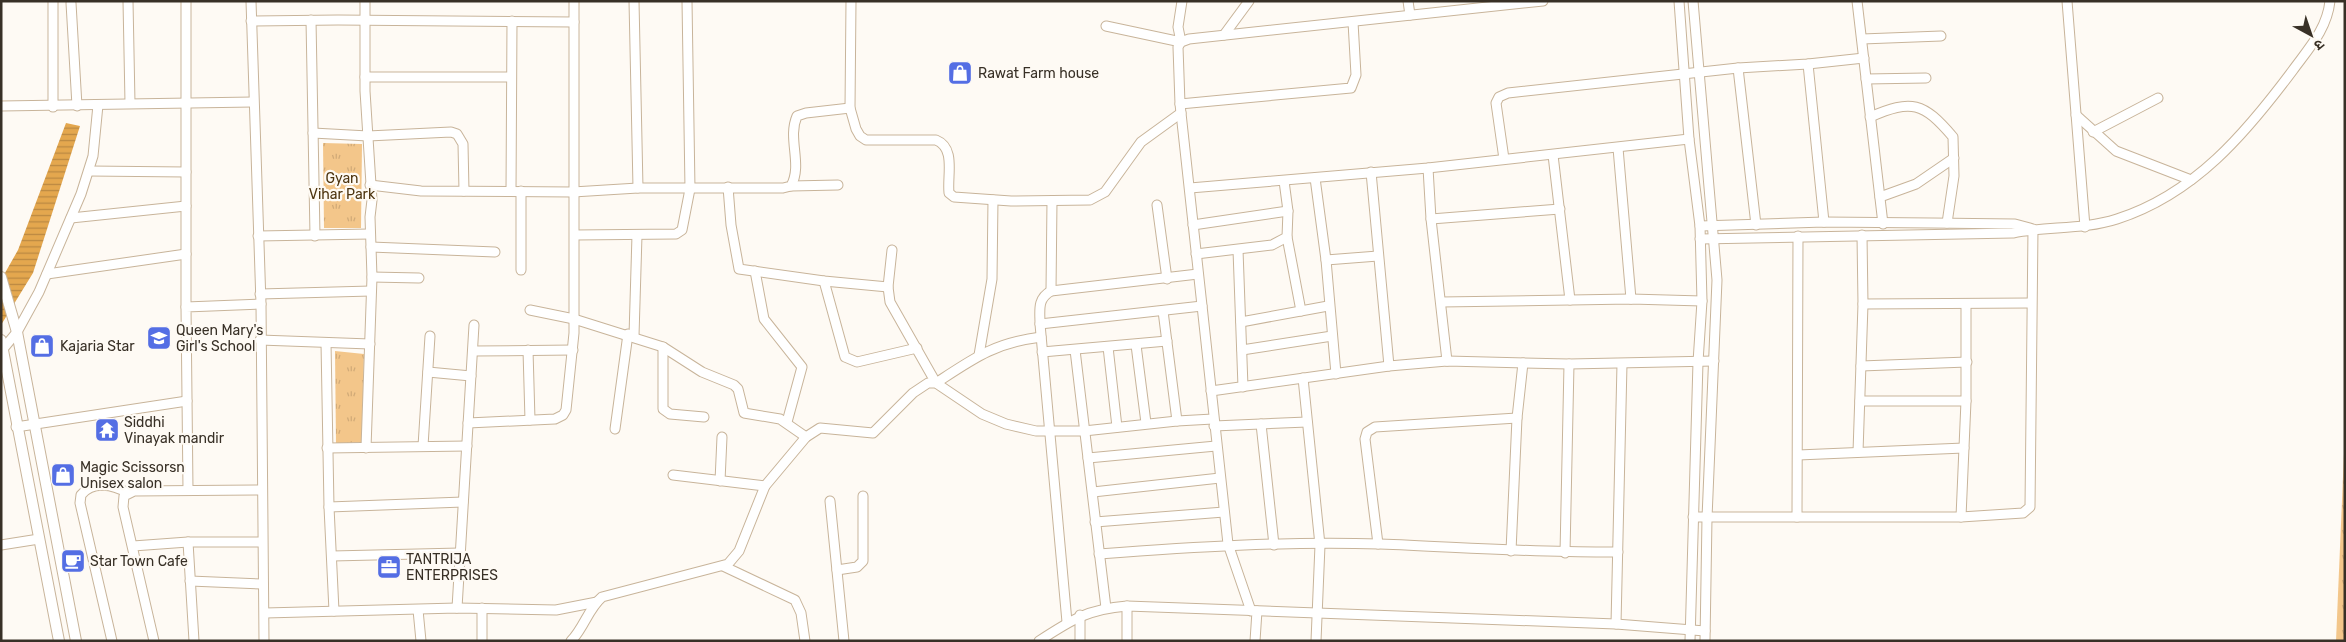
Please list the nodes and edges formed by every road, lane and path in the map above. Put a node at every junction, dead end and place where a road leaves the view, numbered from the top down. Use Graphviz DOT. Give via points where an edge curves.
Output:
graph roads {
  1 [pos="53,1"];
  2 [pos="128,1"];
  3 [pos="186,1"];
  4 [pos="251,1"];
  5 [pos="365,1"];
  6 [pos="574,1"];
  7 [pos="634,1"];
  8 [pos="687,1"];
  9 [pos="851,1"];
  10 [pos="1182,1"];
  11 [pos="1249,1"];
  12 [pos="1408,1"];
  13 [pos="1543,1"];
  14 [pos="1678,1"];
  15 [pos="1693,1"];
  16 [pos="1857,1"];
  17 [pos="2330,1"];
  18 [pos="71,3"];
  19 [pos="2067,6"];
  20 [pos="1410,15"];
  21 [pos="311,20"];
  22 [pos="365,20"];
  23 [pos="512,21"];
  24 [pos="251,22"];
  25 [pos="574,22"];
  26 [pos="1354,22"];
  27 [pos="1106,26"];
  28 [pos="1224,36"];
  29 [pos="1941,36"];
  30 [pos="1862,40"];
  31 [pos="1182,42"];
  32 [pos="1864,58"];
  33 [pos="1808,64"];
  34 [pos="1738,68"];
  35 [pos="1700,73"];
  36 [pos="1684,75"];
  37 [pos="365,76"];
  38 [pos="511,77"];
  39 [pos="1926,78"];
  40 [pos="1866,79"];
  41 [pos="2158,98"];
  42 [pos="254,102"];
  43 [pos="130,104"];
  44 [pos="187,104"];
  45 [pos="98,105"];
  46 [pos="1,106"];
  47 [pos="56,106"];
  48 [pos="75,106"];
  49 [pos="850,108"];
  50 [pos="1180,109"];
  51 [pos="2076,115"];
  52 [pos="1870,117"];
  53 [pos="2093,132"];
  54 [pos="313,133"];
  55 [pos="368,136"];
  56 [pos="1689,139"];
  57 [pos="1618,148"];
  58 [pos="1553,155"];
  59 [pos="1954,158"];
  60 [pos="1504,159"];
  61 [pos="1428,168"];
  62 [pos="89,170"];
  63 [pos="186,172"];
  64 [pos="1372,172"];
  65 [pos="1315,178"];
  66 [pos="2191,180"];
  67 [pos="1284,181"];
  68 [pos="838,184"];
  69 [pos="370,185"];
  70 [pos="791,186"];
  71 [pos="728,187"];
  72 [pos="638,188"];
  73 [pos="746,188"];
  74 [pos="1190,188"];
  75 [pos="690,189"];
  76 [pos="511,190"];
  77 [pos="464,191"];
  78 [pos="521,191"];
  79 [pos="573,192"];
  80 [pos="1880,197"];
  81 [pos="993,200"];
  82 [pos="729,201"];
  83 [pos="1052,202"];
  84 [pos="1157,205"];
  85 [pos="186,206"];
  86 [pos="1560,209"];
  87 [pos="1288,211"];
  88 [pos="71,218"];
  89 [pos="1431,218"];
  90 [pos="1824,222"];
  91 [pos="1946,223"];
  92 [pos="1883,224"];
  93 [pos="1193,225"];
  94 [pos="1756,225"];
  95 [pos="1700,226"];
  96 [pos="1714,227"];
  97 [pos="2085,227"];
  98 [pos="2033,229"];
  99 [pos="370,234"];
  100 [pos="575,235"];
  101 [pos="637,235"];
  102 [pos="1862,235"];
  103 [pos="258,236"];
  104 [pos="316,236"];
  105 [pos="1798,236"];
  106 [pos="1287,237"];
  107 [pos="1714,238"];
  108 [pos="1700,239"];
  109 [pos="371,247"];
  110 [pos="892,250"];
  111 [pos="1238,250"];
  112 [pos="494,252"];
  113 [pos="186,254"];
  114 [pos="1196,254"];
  115 [pos="1378,256"];
  116 [pos="1326,260"];
  117 [pos="521,270"];
  118 [pos="755,271"];
  119 [pos="47,274"];
  120 [pos="1198,274"];
  121 [pos="1,277"];
  122 [pos="372,277"];
  123 [pos="419,278"];
  124 [pos="1167,278"];
  125 [pos="824,281"];
  126 [pos="888,287"];
  127 [pos="1051,291"];
  128 [pos="371,292"];
  129 [pos="260,299"];
  130 [pos="1631,299"];
  131 [pos="1570,300"];
  132 [pos="1702,301"];
  133 [pos="1441,302"];
  134 [pos="2031,303"];
  135 [pos="1863,304"];
  136 [pos="1966,304"];
  137 [pos="1202,306"];
  138 [pos="1328,306"];
  139 [pos="186,307"];
  140 [pos="530,310"];
  141 [pos="1163,311"];
  142 [pos="1301,311"];
  143 [pos="574,319"];
  144 [pos="1241,322"];
  145 [pos="1040,324"];
  146 [pos="474,325"];
  147 [pos="15,327"];
  148 [pos="631,335"];
  149 [pos="430,336"];
  150 [pos="1332,336"];
  151 [pos="1041,337"];
  152 [pos="260,340"];
  153 [pos="1167,341"];
  154 [pos="326,343"];
  155 [pos="2,344"];
  156 [pos="370,344"];
  157 [pos="1136,345"];
  158 [pos="663,347"];
  159 [pos="1108,347"];
  160 [pos="917,348"];
  161 [pos="528,350"];
  162 [pos="573,350"];
  163 [pos="1075,350"];
  164 [pos="1242,350"];
  165 [pos="473,351"];
  166 [pos="1042,352"];
  167 [pos="979,355"];
  168 [pos="1447,361"];
  169 [pos="1714,361"];
  170 [pos="1698,362"];
  171 [pos="1967,362"];
  172 [pos="1524,363"];
  173 [pos="1569,364"];
  174 [pos="1622,364"];
  175 [pos="1389,366"];
  176 [pos="1861,366"];
  177 [pos="428,372"];
  178 [pos="1336,374"];
  179 [pos="471,376"];
  180 [pos="1303,378"];
  181 [pos="936,383"];
  182 [pos="1243,387"];
  183 [pos="1211,390"];
  184 [pos="187,401"];
  185 [pos="1860,401"];
  186 [pos="1966,401"];
  187 [pos="704,417"];
  188 [pos="1517,418"];
  189 [pos="530,420"];
  190 [pos="1177,420"];
  191 [pos="787,422"];
  192 [pos="1307,422"];
  193 [pos="468,423"];
  194 [pos="1146,423"];
  195 [pos="1214,423"];
  196 [pos="32,424"];
  197 [pos="1261,424"];
  198 [pos="16,427"];
  199 [pos="1117,427"];
  200 [pos="616,429"];
  201 [pos="1084,431"];
  202 [pos="1050,432"];
  203 [pos="722,437"];
  204 [pos="806,437"];
  205 [pos="423,446"];
  206 [pos="467,446"];
  207 [pos="1216,446"];
  208 [pos="327,448"];
  209 [pos="366,448"];
  210 [pos="1964,448"];
  211 [pos="1858,452"];
  212 [pos="1798,454"];
  213 [pos="1088,458"];
  214 [pos="673,476"];
  215 [pos="1220,478"];
  216 [pos="720,481"];
  217 [pos="765,486"];
  218 [pos="188,490"];
  219 [pos="262,490"];
  220 [pos="1093,492"];
  221 [pos="128,493"];
  222 [pos="863,496"];
  223 [pos="830,501"];
  224 [pos="463,502"];
  225 [pos="328,507"];
  226 [pos="1224,512"];
  227 [pos="1797,517"];
  228 [pos="1961,517"];
  229 [pos="1693,518"];
  230 [pos="1707,518"];
  231 [pos="1095,522"];
  232 [pos="39,539"];
  233 [pos="188,542"];
  234 [pos="262,542"];
  235 [pos="1,544"];
  236 [pos="1228,544"];
  237 [pos="1378,544"];
  238 [pos="1274,545"];
  239 [pos="1320,545"];
  240 [pos="132,546"];
  241 [pos="1511,551"];
  242 [pos="1618,552"];
  243 [pos="460,553"];
  244 [pos="1565,553"];
  245 [pos="1099,554"];
  246 [pos="332,556"];
  247 [pos="723,566"];
  248 [pos="837,570"];
  249 [pos="190,580"];
  250 [pos="263,584"];
  251 [pos="597,602"];
  252 [pos="1127,606"];
  253 [pos="457,608"];
  254 [pos="482,608"];
  255 [pos="1106,608"];
  256 [pos="418,610"];
  257 [pos="334,611"];
  258 [pos="1254,611"];
  259 [pos="265,613"];
  260 [pos="1080,615"];
  261 [pos="1317,615"];
  262 [pos="1067,622"];
  263 [pos="1616,624"];
  264 [pos="1690,630"];
  265 [pos="1705,636"];
  266 [pos="59,641"];
  267 [pos="76,641"];
  268 [pos="112,641"];
  269 [pos="154,641"];
  270 [pos="194,641"];
  271 [pos="264,641"];
  272 [pos="421,641"];
  273 [pos="482,641"];
  274 [pos="571,641"];
  275 [pos="805,641"];
  276 [pos="844,641"];
  277 [pos="1039,641"];
  278 [pos="1080,641"];
  279 [pos="1126,641"];
  280 [pos="1255,641"];
  281 [pos="1316,641"];
  282 [pos="1690,641"];
  1 -- 47 [label="street"];
  2 -- 43 [label="street"];
  3 -- 44 [label="street"];
  4 -- 24 [label="street"];
  5 -- 22 [label="street"];
  6 -- 25 [label="street"];
  7 -- 72 [label="street"];
  8 -- 75 [label="street"];
  9 -- 49 [label="street"];
  10 -- 31 [label="street" via="1178,27"];
  11 -- 28 [label="street"];
  12 -- 20 [label="street"];
  13 -- 20 [label="street"];
  14 -- 36 [label="street"];
  15 -- 35 [label="street"];
  16 -- 30 [label="street"];
  17 -- 66 [label="street" via="2328,17 2316,38 2256,118 2234,144"];
  18 -- 48 [label="street"];
  19 -- 51 [label="street"];
  20 -- 26 [label="street"];
  21 -- 22 [label="street"];
  21 -- 24 [label="street"];
  21 -- 54 [label="street"];
  22 -- 23 [label="street"];
  22 -- 37 [label="street"];
  23 -- 25 [label="street"];
  23 -- 38 [label="street"];
  24 -- 42 [label="street"];
  25 -- 79 [label="street"];
  26 -- 28 [label="street"];
  26 -- 50 [label="street" via="1356,75 1351,88"];
  27 -- 31 [label="street"];
  28 -- 31 [label="street"];
  29 -- 30 [label="street"];
  30 -- 32 [label="street"];
  31 -- 50 [label="street" via="1177,56"];
  32 -- 33 [label="street"];
  32 -- 40 [label="street"];
  33 -- 34 [label="street"];
  33 -- 90 [label="street"];
  34 -- 35 [label="street"];
  34 -- 94 [label="street"];
  35 -- 36 [label="street"];
  35 -- 96 [label="street"];
  36 -- 56 [label="street"];
  36 -- 60 [label="street" via="1508,93 1499,97 1496,103"];
  37 -- 38 [label="street"];
  37 -- 55 [label="street"];
  38 -- 76 [label="street"];
  39 -- 40 [label="street"];
  40 -- 52 [label="street"];
  41 -- 53 [label="street"];
  42 -- 44 [label="street"];
  42 -- 103 [label="street"];
  43 -- 44 [label="street"];
  43 -- 45 [label="street"];
  44 -- 63 [label="street"];
  45 -- 48 [label="street"];
  45 -- 62 [label="street" via="96,139"];
  46 -- 47 [label="street"];
  47 -- 48 [label="street"];
  49 -- 70 [label="street" via="806,112 797,116 793,129 797,166"];
  49 -- 81 [label="street" via="856,129 866,140 936,140 944,143 948,149 949,193 964,199"];
  50 -- 74 [label="street"];
  50 -- 83 [label="street" via="1141,142 1099,197 1081,202"];
  51 -- 53 [label="street"];
  51 -- 97 [label="street"];
  52 -- 59 [label="street" via="1898,106 1926,111 1953,137"];
  52 -- 80 [label="street"];
  53 -- 66 [label="street" via="2122,155"];
  54 -- 55 [label="street"];
  54 -- 104 [label="street"];
  55 -- 69 [label="street"];
  55 -- 77 [label="street" via="457,134 463,144"];
  56 -- 57 [label="street"];
  56 -- 95 [label="street"];
  57 -- 58 [label="street"];
  57 -- 130 [label="street"];
  58 -- 60 [label="street"];
  58 -- 86 [label="street"];
  59 -- 80 [label="street" via="1916,184"];
  59 -- 91 [label="street"];
  60 -- 61 [label="street"];
  61 -- 64 [label="street"];
  61 -- 89 [label="street"];
  62 -- 63 [label="street"];
  62 -- 88 [label="street"];
  63 -- 85 [label="street"];
  64 -- 65 [label="street"];
  64 -- 115 [label="street"];
  65 -- 67 [label="street"];
  65 -- 116 [label="street"];
  66 -- 97 [label="street" via="2141,210"];
  67 -- 74 [label="street"];
  67 -- 87 [label="street"];
  68 -- 70 [label="street"];
  69 -- 77 [label="street" via="421,191"];
  69 -- 99 [label="street"];
  70 -- 73 [label="street"];
  71 -- 73 [label="street"];
  71 -- 75 [label="street"];
  71 -- 82 [label="street"];
  72 -- 75 [label="street"];
  72 -- 79 [label="street"];
  73 -- 82 [label="street"];
  74 -- 93 [label="street"];
  75 -- 101 [label="street" via="679,233"];
  76 -- 77 [label="street"];
  76 -- 78 [label="street"];
  78 -- 79 [label="street"];
  78 -- 117 [label="street"];
  79 -- 100 [label="street"];
  80 -- 92 [label="street"];
  81 -- 83 [label="street"];
  81 -- 167 [label="street" via="992,279"];
  82 -- 118 [label="street" via="739,269"];
  83 -- 127 [label="street"];
  84 -- 124 [label="street"];
  85 -- 88 [label="street"];
  85 -- 113 [label="street"];
  86 -- 89 [label="street"];
  86 -- 131 [label="street"];
  87 -- 93 [label="street"];
  87 -- 106 [label="street"];
  88 -- 119 [label="street"];
  89 -- 133 [label="street"];
  90 -- 92 [label="street"];
  90 -- 94 [label="street"];
  91 -- 92 [label="street"];
  91 -- 98 [label="street" via="2015,224"];
  93 -- 114 [label="street"];
  94 -- 96 [label="street"];
  95 -- 96 [label="street"];
  95 -- 108 [label="street"];
  96 -- 107 [label="street"];
  97 -- 98 [label="street"];
  98 -- 102 [label="street" via="2013,233"];
  98 -- 134 [label="street"];
  99 -- 104 [label="street"];
  99 -- 109 [label="street"];
  100 -- 101 [label="street"];
  100 -- 143 [label="street"];
  101 -- 148 [label="street"];
  102 -- 105 [label="street"];
  102 -- 135 [label="street"];
  103 -- 104 [label="street"];
  103 -- 129 [label="street"];
  105 -- 107 [label="street"];
  105 -- 212 [label="street"];
  106 -- 111 [label="street" via="1272,245"];
  106 -- 142 [label="street"];
  107 -- 108 [label="street"];
  107 -- 169 [label="street" via="1717,280"];
  108 -- 132 [label="street"];
  109 -- 112 [label="street"];
  109 -- 122 [label="street"];
  110 -- 126 [label="street"];
  111 -- 114 [label="street"];
  111 -- 144 [label="street"];
  113 -- 119 [label="street"];
  113 -- 139 [label="street"];
  114 -- 120 [label="street"];
  115 -- 116 [label="street"];
  115 -- 175 [label="street"];
  116 -- 138 [label="street"];
  118 -- 125 [label="street"];
  118 -- 191 [label="street" via="764,320 802,367"];
  119 -- 147 [label="street"];
  120 -- 124 [label="street"];
  120 -- 137 [label="street"];
  121 -- 147 [label="street"];
  122 -- 123 [label="street"];
  122 -- 128 [label="street"];
  124 -- 127 [label="street"];
  125 -- 126 [label="street"];
  125 -- 160 [label="street" via="845,357 857,362"];
  126 -- 160 [label="street" via="894,312"];
  127 -- 145 [label="street" via="1040,302"];
  128 -- 129 [label="street"];
  128 -- 156 [label="street"];
  129 -- 139 [label="street"];
  129 -- 152 [label="street"];
  130 -- 131 [label="street"];
  130 -- 132 [label="street"];
  131 -- 133 [label="street"];
  132 -- 170 [label="street"];
  133 -- 168 [label="street"];
  134 -- 136 [label="street"];
  134 -- 228 [label="street" via="2030,507 2023,513"];
  135 -- 136 [label="street"];
  135 -- 176 [label="street"];
  136 -- 171 [label="street"];
  137 -- 141 [label="street"];
  137 -- 183 [label="street"];
  138 -- 142 [label="street"];
  138 -- 150 [label="street"];
  139 -- 184 [label="street"];
  140 -- 143 [label="street"];
  141 -- 145 [label="street"];
  141 -- 153 [label="street"];
  142 -- 144 [label="street"];
  143 -- 148 [label="street"];
  143 -- 162 [label="street"];
  144 -- 164 [label="street"];
  145 -- 151 [label="street"];
  146 -- 165 [label="street"];
  147 -- 155 [label="street"];
  147 -- 196 [label="street"];
  148 -- 158 [label="street"];
  148 -- 200 [label="street"];
  149 -- 177 [label="street"];
  150 -- 164 [label="street"];
  150 -- 178 [label="street"];
  151 -- 166 [label="street"];
  151 -- 167 [label="street" via="1010,342"];
  152 -- 154 [label="street"];
  152 -- 219 [label="street"];
  153 -- 157 [label="street"];
  153 -- 190 [label="street"];
  154 -- 156 [label="street"];
  154 -- 208 [label="street"];
  155 -- 198 [label="street"];
  156 -- 209 [label="street"];
  157 -- 159 [label="street"];
  157 -- 194 [label="street"];
  158 -- 187 [label="street" via="663,409 670,414"];
  158 -- 191 [label="street" via="702,372 734,385 744,414 772,416"];
  159 -- 163 [label="street"];
  159 -- 199 [label="street"];
  160 -- 181 [label="street"];
  161 -- 162 [label="street"];
  161 -- 165 [label="street"];
  161 -- 189 [label="street"];
  162 -- 189 [label="street" via="563,415"];
  163 -- 166 [label="street"];
  163 -- 201 [label="street"];
  164 -- 182 [label="street"];
  165 -- 179 [label="street"];
  166 -- 202 [label="street"];
  167 -- 181 [label="street"];
  168 -- 172 [label="street"];
  168 -- 175 [label="street"];
  169 -- 170 [label="street"];
  169 -- 230 [label="street"];
  170 -- 174 [label="street"];
  170 -- 229 [label="street"];
  171 -- 176 [label="street"];
  171 -- 186 [label="street"];
  172 -- 173 [label="street"];
  172 -- 188 [label="street"];
  173 -- 174 [label="street"];
  173 -- 244 [label="street"];
  174 -- 242 [label="street"];
  175 -- 178 [label="street"];
  176 -- 185 [label="street"];
  177 -- 179 [label="street"];
  177 -- 205 [label="street"];
  178 -- 180 [label="street"];
  179 -- 193 [label="street"];
  180 -- 182 [label="street"];
  180 -- 192 [label="street"];
  181 -- 202 [label="street" via="992,418 1021,428"];
  181 -- 204 [label="street" via="928,383 913,393 873,433 820,428"];
  182 -- 183 [label="street"];
  183 -- 195 [label="street"];
  184 -- 196 [label="street"];
  184 -- 218 [label="street"];
  185 -- 186 [label="street"];
  185 -- 211 [label="street"];
  186 -- 210 [label="street"];
  188 -- 237 [label="street" via="1376,427 1368,432 1365,440"];
  188 -- 241 [label="street"];
  189 -- 193 [label="street"];
  190 -- 194 [label="street"];
  190 -- 195 [label="street"];
  191 -- 204 [label="street"];
  192 -- 197 [label="street"];
  192 -- 239 [label="street"];
  193 -- 206 [label="street"];
  194 -- 199 [label="street"];
  195 -- 197 [label="street"];
  195 -- 207 [label="street"];
  196 -- 198 [label="street"];
  196 -- 267 [label="street"];
  197 -- 238 [label="street"];
  198 -- 232 [label="street"];
  199 -- 201 [label="street"];
  201 -- 202 [label="street"];
  201 -- 213 [label="street"];
  202 -- 262 [label="street"];
  203 -- 216 [label="street"];
  204 -- 217 [label="street"];
  205 -- 206 [label="street"];
  205 -- 209 [label="street"];
  206 -- 224 [label="street"];
  207 -- 213 [label="street"];
  207 -- 215 [label="street"];
  208 -- 209 [label="street"];
  208 -- 225 [label="street"];
  210 -- 211 [label="street"];
  210 -- 228 [label="street"];
  211 -- 212 [label="street"];
  212 -- 227 [label="street"];
  213 -- 220 [label="street"];
  214 -- 216 [label="street"];
  215 -- 220 [label="street"];
  215 -- 226 [label="street"];
  216 -- 217 [label="street"];
  217 -- 247 [label="street" via="739,551"];
  218 -- 219 [label="street"];
  218 -- 221 [label="street"];
  219 -- 234 [label="street"];
  220 -- 231 [label="street"];
  221 -- 240 [label="street" via="123,507"];
  221 -- 268 [label="street" via="100,485 88,488 81,495 80,503"];
  222 -- 248 [label="street" via="864,561 857,567"];
  223 -- 248 [label="street"];
  224 -- 225 [label="street"];
  224 -- 243 [label="street"];
  225 -- 246 [label="street"];
  226 -- 231 [label="street"];
  226 -- 236 [label="street"];
  227 -- 228 [label="street"];
  227 -- 230 [label="street"];
  229 -- 230 [label="street"];
  229 -- 264 [label="street"];
  230 -- 265 [label="street"];
  231 -- 245 [label="street"];
  232 -- 235 [label="street"];
  232 -- 266 [label="street"];
  233 -- 234 [label="street"];
  233 -- 240 [label="street"];
  233 -- 249 [label="street"];
  234 -- 250 [label="street"];
  236 -- 238 [label="street"];
  236 -- 245 [label="street"];
  236 -- 258 [label="street"];
  237 -- 239 [label="street"];
  237 -- 241 [label="street"];
  238 -- 239 [label="street"];
  239 -- 261 [label="street"];
  240 -- 269 [label="street"];
  241 -- 244 [label="street"];
  242 -- 244 [label="street"];
  242 -- 263 [label="street"];
  243 -- 246 [label="street"];
  243 -- 253 [label="street"];
  245 -- 255 [label="street"];
  246 -- 257 [label="street"];
  247 -- 251 [label="street" via="611,593"];
  247 -- 275 [label="street" via="795,600 801,613"];
  248 -- 276 [label="street"];
  249 -- 250 [label="street"];
  249 -- 270 [label="street"];
  250 -- 259 [label="street"];
  251 -- 254 [label="street" via="556,610"];
  251 -- 274 [label="street"];
  252 -- 255 [label="street"];
  252 -- 258 [label="street"];
  252 -- 279 [label="street"];
  253 -- 254 [label="street"];
  253 -- 256 [label="street"];
  254 -- 273 [label="street"];
  255 -- 260 [label="street"];
  256 -- 257 [label="street"];
  256 -- 272 [label="street"];
  257 -- 259 [label="street"];
  258 -- 261 [label="street"];
  258 -- 280 [label="street"];
  259 -- 271 [label="street"];
  260 -- 262 [label="street"];
  260 -- 278 [label="street"];
  261 -- 263 [label="street"];
  261 -- 281 [label="street"];
  262 -- 277 [label="street"];
  263 -- 264 [label="street"];
  264 -- 265 [label="street"];
  264 -- 282 [label="street"];
}
